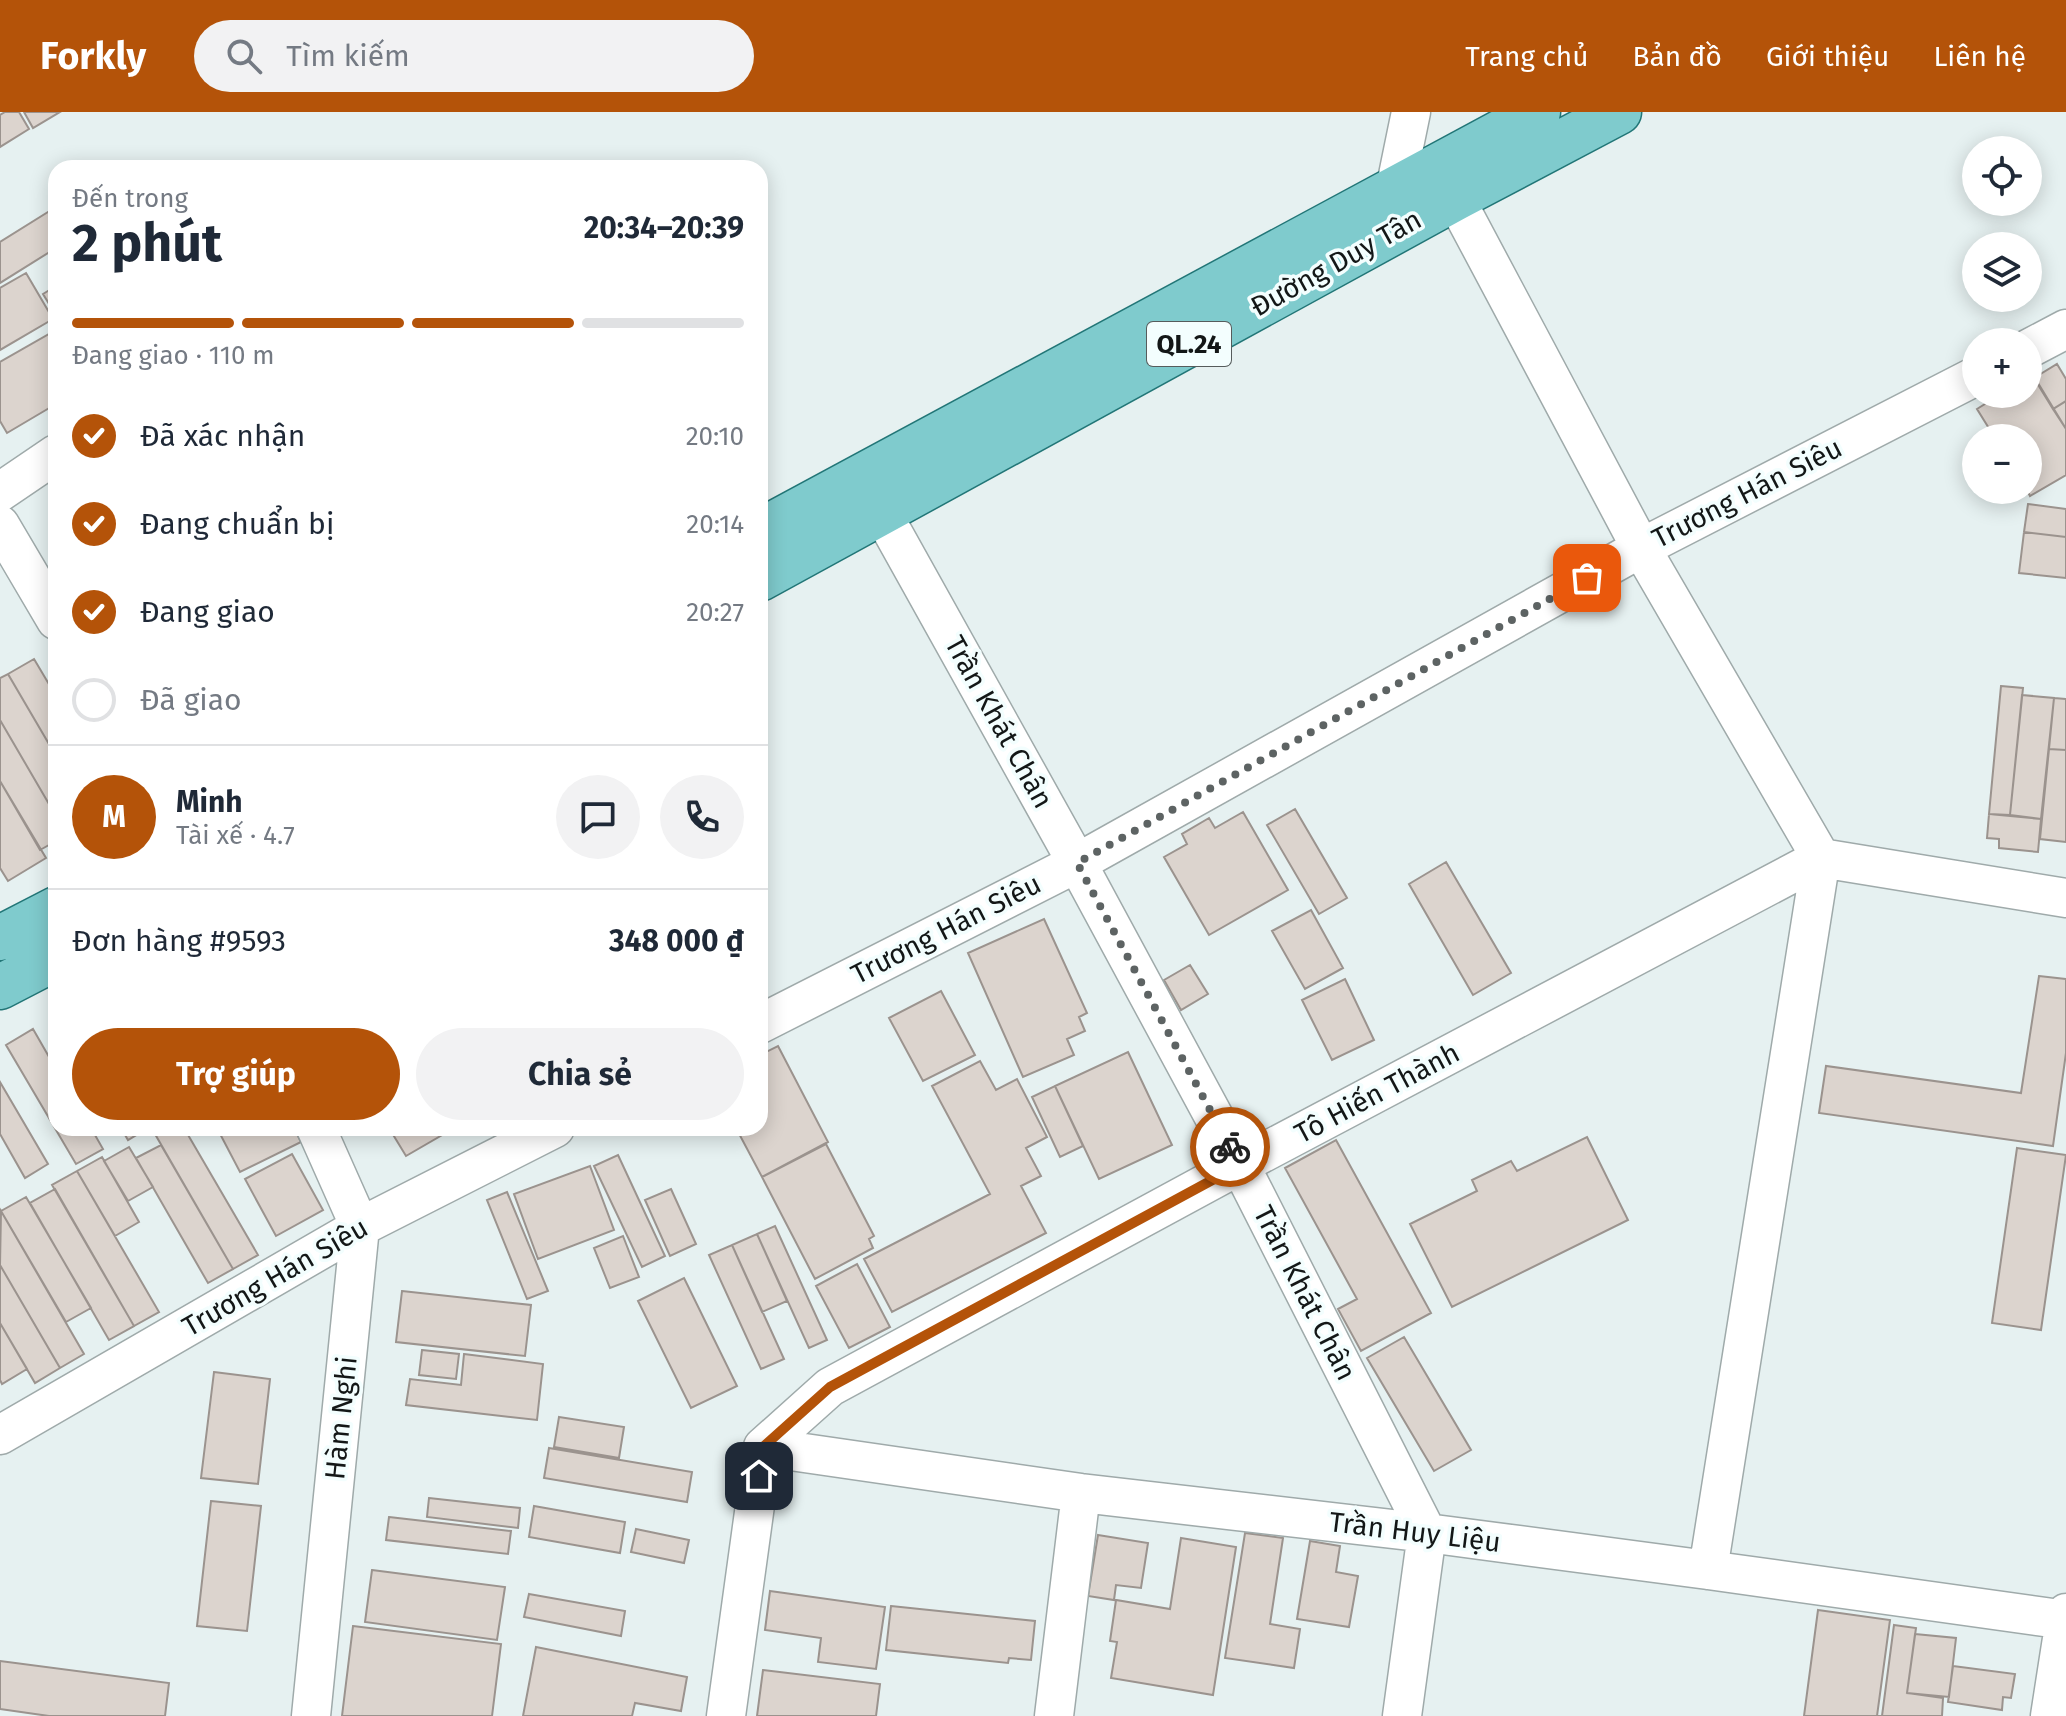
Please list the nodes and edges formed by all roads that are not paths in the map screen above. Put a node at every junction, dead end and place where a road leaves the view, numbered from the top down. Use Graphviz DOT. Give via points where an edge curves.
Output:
graph roads {
  1 [pos="1411,112"];
  2 [pos="1538,112"];
  3 [pos="1619,112"];
  4 [pos="1446,182"];
  5 [pos="1395,190"];
  6 [pos="2066,329"];
  7 [pos="2042,342"];
  8 [pos="1962,383"];
  9 [pos="48,459"];
  10 [pos="0,492"];
  11 [pos="882,513"];
  12 [pos="0,525"];
  13 [pos="768,527"];
  14 [pos="1641,548"];
  15 [pos="768,575"];
  16 [pos="48,606"];
  17 [pos="1821,858"];
  18 [pos="1077,863"];
  19 [pos="2066,898"];
  20 [pos="48,913"];
  21 [pos="0,938"];
  22 [pos="48,962"];
  23 [pos="0,987"];
  24 [pos="768,1020"];
  25 [pos="320,1136"];
  26 [pos="539,1136"];
  27 [pos="1240,1165"];
  28 [pos="360,1227"];
  29 [pos="0,1435"];
  30 [pos="763,1447"];
  31 [pos="1081,1493"];
  32 [pos="1427,1533"];
  33 [pos="1708,1570"];
  34 [pos="2066,1613"];
  35 [pos="2066,1620"];
  36 [pos="311,1716"];
  37 [pos="726,1716"];
  38 [pos="1054,1716"];
  39 [pos="1402,1716"];
  40 [pos="2050,1716"];
  1 -- 5 [label="street"];
  2 -- 4 [label="main road, Đường Duy Tân / QL.24"];
  3 -- 4 [label="main road, Đường Duy Tân / QL.24"];
  4 -- 5 [label="main road, Đường Duy Tân / QL.24"];
  4 -- 11 [label="main road, Đường Duy Tân / QL.24"];
  4 -- 14 [label="street"];
  5 -- 13 [label="main road, Đường Duy Tân / QL.24"];
  6 -- 7 [label="street"];
  8 -- 14 [label="street, Trương Hán Siêu"];
  9 -- 10 [label="street"];
  11 -- 15 [label="main road, Đường Duy Tân / QL.24"];
  11 -- 18 [label="street, Trần Khát Chân"];
  12 -- 16 [label="street"];
  14 -- 17 [label="street"];
  14 -- 18 [label="street, Trương Hán Siêu"];
  17 -- 19 [label="street"];
  17 -- 27 [label="street, Tô Hiến Thành"];
  17 -- 33 [label="street"];
  18 -- 24 [label="street, Trương Hán Siêu"];
  18 -- 27 [label="street, Trần Khát Chân"];
  20 -- 21 [label="main road"];
  22 -- 23 [label="main road"];
  25 -- 28 [label="street, Hàm Nghi"];
  26 -- 28 [label="street, Trương Hán Siêu"];
  27 -- 30 [label="street, Tô Hiến Thành" via="830,1387"];
  27 -- 32 [label="street, Trần Khát Chân"];
  28 -- 29 [label="street, Trương Hán Siêu"];
  28 -- 36 [label="street, Hàm Nghi"];
  30 -- 31 [label="street, Trần Huy Liệu"];
  30 -- 37 [label="street"];
  31 -- 32 [label="street, Trần Huy Liệu"];
  31 -- 38 [label="street"];
  32 -- 33 [label="street, Trần Huy Liệu"];
  32 -- 39 [label="street"];
  33 -- 35 [label="street, Trần Huy Liệu"];
  34 -- 35 [label="street"];
  35 -- 40 [label="street"];
}
